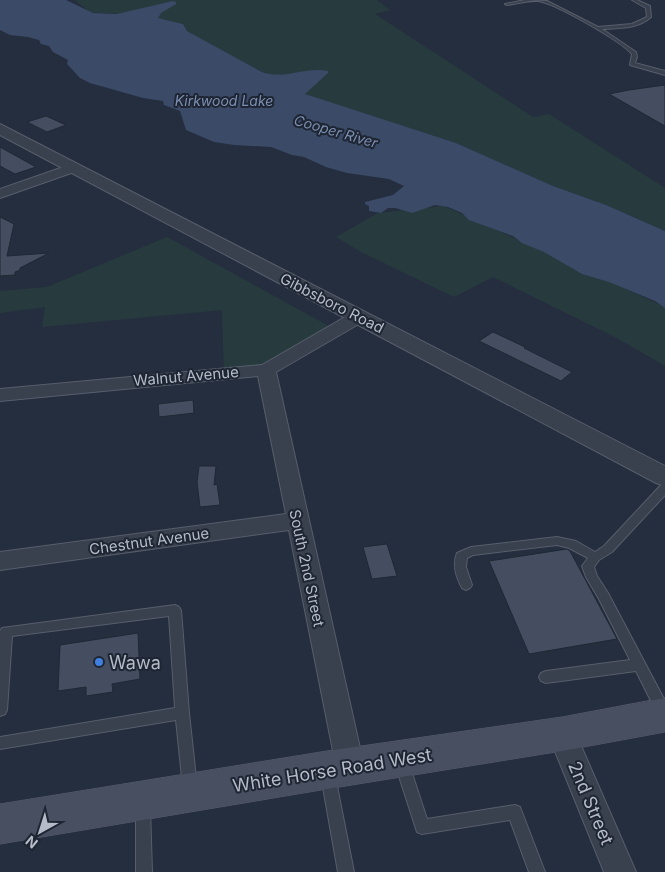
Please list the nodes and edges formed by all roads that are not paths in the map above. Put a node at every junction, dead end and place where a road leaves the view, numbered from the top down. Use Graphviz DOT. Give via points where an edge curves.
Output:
graph roads {
  1 [pos="539,0"];
  2 [pos="634,0"];
  3 [pos="507,4"];
  4 [pos="599,28"];
  5 [pos="665,73"];
  6 [pos="0,130"];
  7 [pos="72,168"];
  8 [pos="0,194"];
  9 [pos="358,317"];
  10 [pos="266,370"];
  11 [pos="0,394"];
  12 [pos="665,477"];
  13 [pos="665,488"];
  14 [pos="297,521"];
  15 [pos="594,557"];
  16 [pos="0,560"];
  17 [pos="466,585"];
  18 [pos="2,659"];
  19 [pos="638,664"];
  20 [pos="546,677"];
  21 [pos="0,710"];
  22 [pos="182,713"];
  23 [pos="665,715"];
  24 [pos="562,734"];
  25 [pos="0,743"];
  26 [pos="400,758"];
  27 [pos="338,768"];
  28 [pos="191,793"];
  29 [pos="143,800"];
  30 [pos="0,824"];
  31 [pos="144,872"];
  32 [pos="346,872"];
  33 [pos="537,872"];
  34 [pos="620,872"];
  1 -- 3 [label="lane"];
  1 -- 4 [label="lane"];
  2 -- 4 [label="lane" via="648,7 649,17 645,22"];
  4 -- 5 [label="lane" via="634,54 632,64"];
  6 -- 7 [label="street, Gibbsboro Road"];
  7 -- 8 [label="street"];
  7 -- 9 [label="street, Gibbsboro Road"];
  9 -- 10 [label="street, Walnut Avenue"];
  9 -- 12 [label="street, Gibbsboro Road"];
  10 -- 11 [label="street, Walnut Avenue"];
  10 -- 14 [label="street, South 2nd Street"];
  13 -- 15 [label="lane" via="608,549"];
  14 -- 16 [label="street, Chestnut Avenue"];
  14 -- 27 [label="street, South 2nd Street"];
  15 -- 17 [label="lane" via="572,544 557,541 471,551 462,556 460,567"];
  15 -- 19 [label="lane" via="588,566 592,578"];
  18 -- 21 [label="lane"];
  18 -- 22 [label="lane" via="6,632 175,610"];
  19 -- 20 [label="lane"];
  19 -- 23 [label="lane"];
  22 -- 25 [label="lane"];
  22 -- 28 [label="lane"];
  23 -- 24 [label="main road, White Horse Road West"];
  24 -- 26 [label="main road, White Horse Road West"];
  24 -- 34 [label="street, 2nd Street"];
  26 -- 27 [label="main road, White Horse Road West"];
  26 -- 33 [label="lane" via="422,827 514,812"];
  27 -- 28 [label="main road, White Horse Road West"];
  27 -- 32 [label="lane"];
  28 -- 29 [label="main road, White Horse Road West"];
  29 -- 30 [label="main road, White Horse Road West"];
  29 -- 31 [label="lane"];
}
